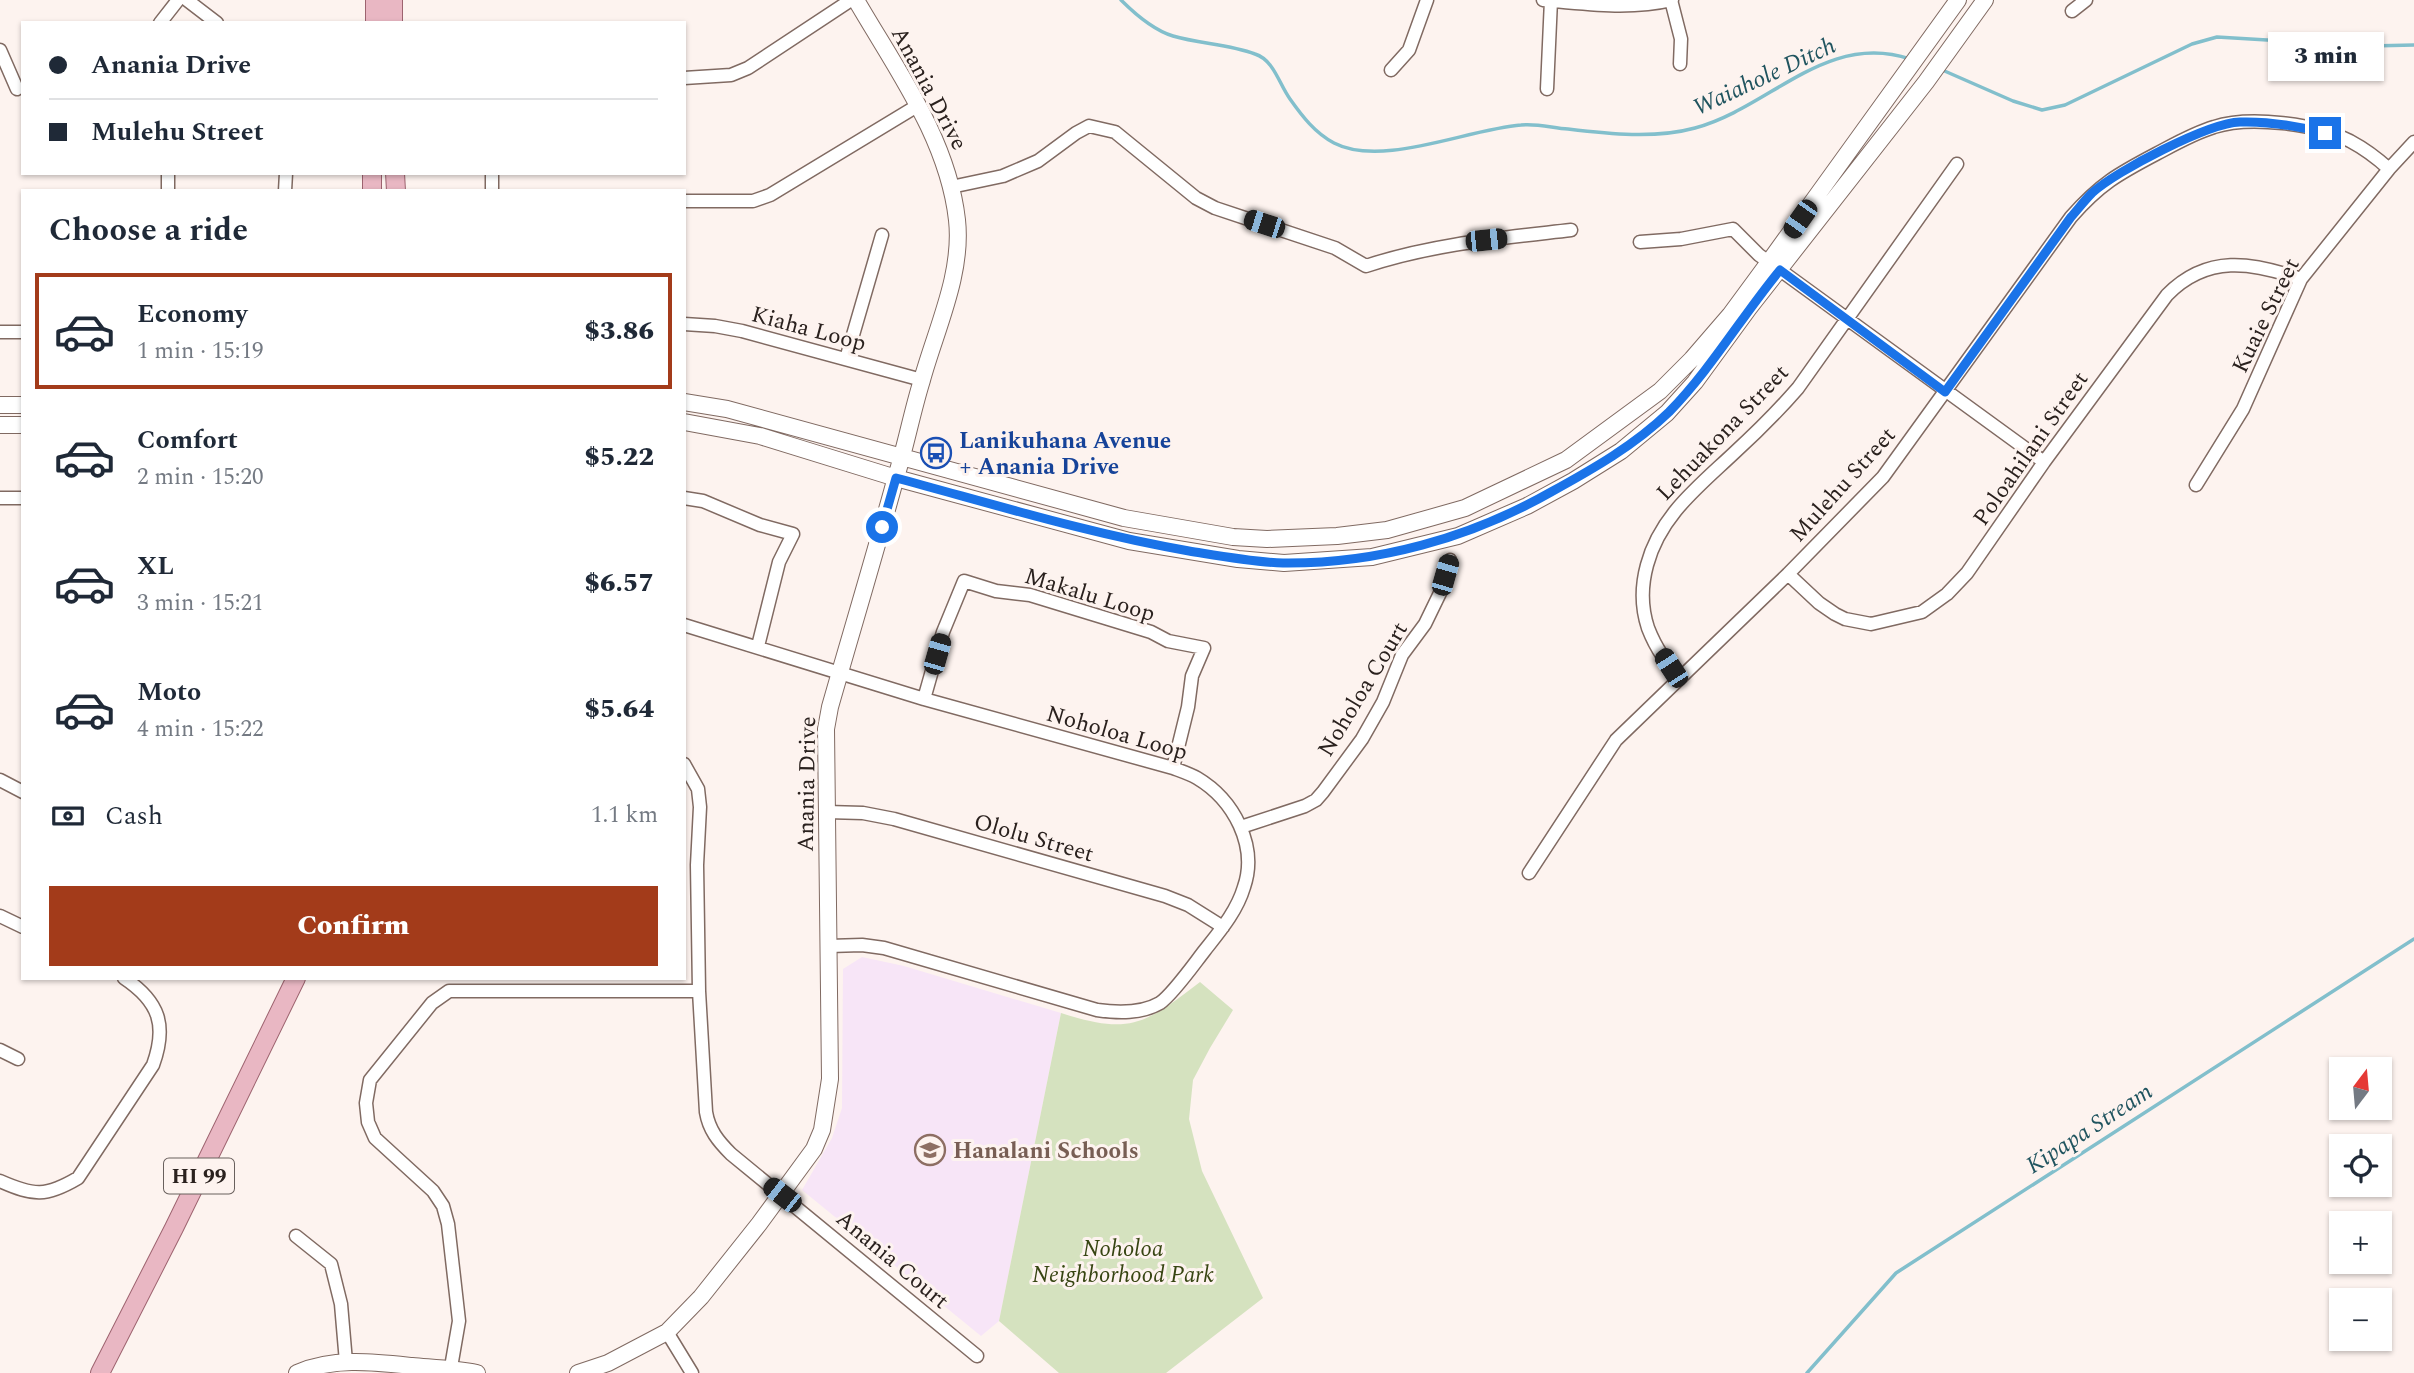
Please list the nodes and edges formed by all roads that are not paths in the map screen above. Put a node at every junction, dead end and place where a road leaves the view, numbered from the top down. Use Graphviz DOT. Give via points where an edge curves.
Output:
graph roads {
  1 [pos="178,0"];
  2 [pos="187,0"];
  3 [pos="375,0"];
  4 [pos="393,0"];
  5 [pos="854,0"];
  6 [pos="1427,0"];
  7 [pos="1544,0"];
  8 [pos="1551,0"];
  9 [pos="1671,0"];
  10 [pos="1958,0"];
  11 [pos="1985,0"];
  12 [pos="2086,0"];
  13 [pos="2072,11"];
  14 [pos="162,21"];
  15 [pos="214,21"];
  16 [pos="375,21"];
  17 [pos="393,21"];
  18 [pos="0,50"];
  19 [pos="1681,64"];
  20 [pos="1391,70"];
  21 [pos="686,78"];
  22 [pos="17,89"];
  23 [pos="1547,89"];
  24 [pos="917,106"];
  25 [pos="2414,142"];
  26 [pos="1957,164"];
  27 [pos="2389,169"];
  28 [pos="951,187"];
  29 [pos="686,201"];
  30 [pos="1571,230"];
  31 [pos="882,235"];
  32 [pos="1640,242"];
  33 [pos="1775,266"];
  34 [pos="2301,279"];
  35 [pos="1847,318"];
  36 [pos="686,324"];
  37 [pos="0,332"];
  38 [pos="21,332"];
  39 [pos="846,359"];
  40 [pos="922,380"];
  41 [pos="1945,392"];
  42 [pos="686,402"];
  43 [pos="0,405"];
  44 [pos="21,405"];
  45 [pos="686,422"];
  46 [pos="0,425"];
  47 [pos="21,425"];
  48 [pos="902,455"];
  49 [pos="2044,462"];
  50 [pos="896,478"];
  51 [pos="2196,485"];
  52 [pos="0,498"];
  53 [pos="21,498"];
  54 [pos="686,498"];
  55 [pos="1450,560"];
  56 [pos="1788,574"];
  57 [pos="686,626"];
  58 [pos="758,646"];
  59 [pos="840,673"];
  60 [pos="1681,676"];
  61 [pos="924,698"];
  62 [pos="686,768"];
  63 [pos="1173,768"];
  64 [pos="0,780"];
  65 [pos="21,791"];
  66 [pos="827,812"];
  67 [pos="1241,827"];
  68 [pos="691,865"];
  69 [pos="1528,873"];
  70 [pos="0,916"];
  71 [pos="21,926"];
  72 [pos="1223,927"];
  73 [pos="829,946"];
  74 [pos="126,980"];
  75 [pos="295,980"];
  76 [pos="448,985"];
  77 [pos="699,991"];
  78 [pos="0,1050"];
  79 [pos="18,1059"];
  80 [pos="0,1181"];
  81 [pos="782,1195"];
  82 [pos="296,1236"];
  83 [pos="667,1332"];
  84 [pos="977,1356"];
  85 [pos="346,1362"];
  86 [pos="450,1371"];
  87 [pos="100,1373"];
  88 [pos="298,1373"];
  89 [pos="477,1373"];
  90 [pos="578,1373"];
  91 [pos="692,1373"];
  1 -- 14 [label="street"];
  2 -- 15 [label="street"];
  3 -- 16 [label="main road"];
  4 -- 17 [label="main road"];
  5 -- 21 [label="street" via="740,72"];
  5 -- 24 [label="main road, Anania Drive"];
  6 -- 20 [label="street" via="1409,50"];
  7 -- 8 [label="street"];
  8 -- 9 [label="street" via="1647,5"];
  8 -- 23 [label="street"];
  9 -- 19 [label="street" via="1681,39"];
  10 -- 33 [label="main road"];
  11 -- 33 [label="main road" via="1926,82"];
  12 -- 13 [label="street"];
  18 -- 22 [label="street"];
  24 -- 28 [label="main road, Anania Drive" via="936,139"];
  24 -- 29 [label="street" via="770,195 753,201"];
  25 -- 27 [label="street, Kuaie Street"];
  26 -- 35 [label="street, Lehuakona Street"];
  27 -- 34 [label="street, Kuaie Street"];
  27 -- 41 [label="street, Mulehu Street" via="2347,139 2288,124 2238,121 2187,138 2114,176 2092,193"];
  28 -- 30 [label="street" via="1003,176 1038,161 1089,126 1115,132 1196,198 1215,208 1335,248 1366,266 1486,240"];
  28 -- 40 [label="main road, Anania Drive" via="958,250"];
  31 -- 39 [label="street"];
  32 -- 33 [label="street" via="1733,229"];
  33 -- 35 [label="street"];
  33 -- 48 [label="main road" via="1660,391 1566,460 1465,508 1387,530 1337,536 1233,537 1124,518"];
  33 -- 50 [label="main road" via="1695,382 1667,413 1621,452 1527,506 1458,536 1372,556 1284,563 1238,559 1129,541"];
  34 -- 49 [label="street, Poloahilani Street" via="2260,265 2237,264 2201,271 2180,282"];
  34 -- 51 [label="street, Kuaie Street" via="2243,409"];
  35 -- 41 [label="street"];
  35 -- 60 [label="street, Lehuakona Street" via="1773,417 1683,501 1656,539 1643,581 1645,618 1652,638"];
  36 -- 39 [label="street, Kiaha Loop" via="742,331"];
  37 -- 38 [label="street"];
  39 -- 40 [label="street, Kiaha Loop"];
  40 -- 48 [label="main road, Anania Drive"];
  41 -- 49 [label="street"];
  41 -- 56 [label="street, Mulehu Street" via="1883,477"];
  42 -- 48 [label="main road"];
  43 -- 44 [label="main road"];
  45 -- 50 [label="main road" via="760,436"];
  46 -- 47 [label="main road"];
  48 -- 50 [label="main road, Anania Drive"];
  49 -- 56 [label="street, Poloahilani Street" via="1968,573 1922,612 1871,624 1845,619 1819,603"];
  50 -- 59 [label="main road, Anania Drive"];
  52 -- 53 [label="street"];
  54 -- 58 [label="street" via="793,534 779,562"];
  55 -- 67 [label="street, Noholoa Court" via="1441,591 1402,656 1383,702 1323,792 1305,806"];
  56 -- 60 [label="street, Mulehu Street"];
  57 -- 58 [label="street, Noholoa Loop"];
  58 -- 59 [label="street, Noholoa Loop"];
  59 -- 61 [label="street, Noholoa Loop"];
  59 -- 66 [label="main road, Anania Drive" via="826,729"];
  60 -- 69 [label="street, Mulehu Street" via="1616,740"];
  61 -- 63 [label="street, Noholoa Loop"];
  61 -- 63 [label="street, Makalu Loop" via="964,581 1030,595 1168,641 1204,648 1192,676"];
  62 -- 68 [label="street, Anania Court" via="698,789 701,827"];
  63 -- 67 [label="street, Noholoa Loop" via="1198,778 1229,806"];
  64 -- 65 [label="street"];
  66 -- 72 [label="street, Ololu Street" via="894,819 1165,896"];
  66 -- 73 [label="main road, Anania Drive"];
  67 -- 72 [label="street, Noholoa Loop" via="1249,867"];
  68 -- 77 [label="street, Anania Court"];
  70 -- 71 [label="street"];
  72 -- 73 [label="street, Noholoa Loop" via="1161,1002 1116,1012 1059,1000 884,948"];
  73 -- 81 [label="main road, Anania Drive" via="827,1109 814,1149"];
  74 -- 80 [label="street" via="146,996 156,1013 160,1045 153,1065 78,1178 38,1194"];
  75 -- 87 [label="main road, HI 99"];
  76 -- 77 [label="street"];
  76 -- 86 [label="street" via="370,1080 366,1103 375,1138 433,1191 443,1206 458,1321"];
  77 -- 81 [label="street, Anania Court" via="709,1126 730,1154"];
  78 -- 79 [label="street"];
  81 -- 83 [label="main road, Anania Drive" via="701,1297"];
  81 -- 84 [label="street, Anania Court"];
  82 -- 85 [label="street" via="331,1265 341,1304"];
  83 -- 90 [label="main road, Anania Drive"];
  83 -- 91 [label="street"];
  85 -- 86 [label="main road"];
  85 -- 88 [label="main road"];
  86 -- 89 [label="main road"];
}
